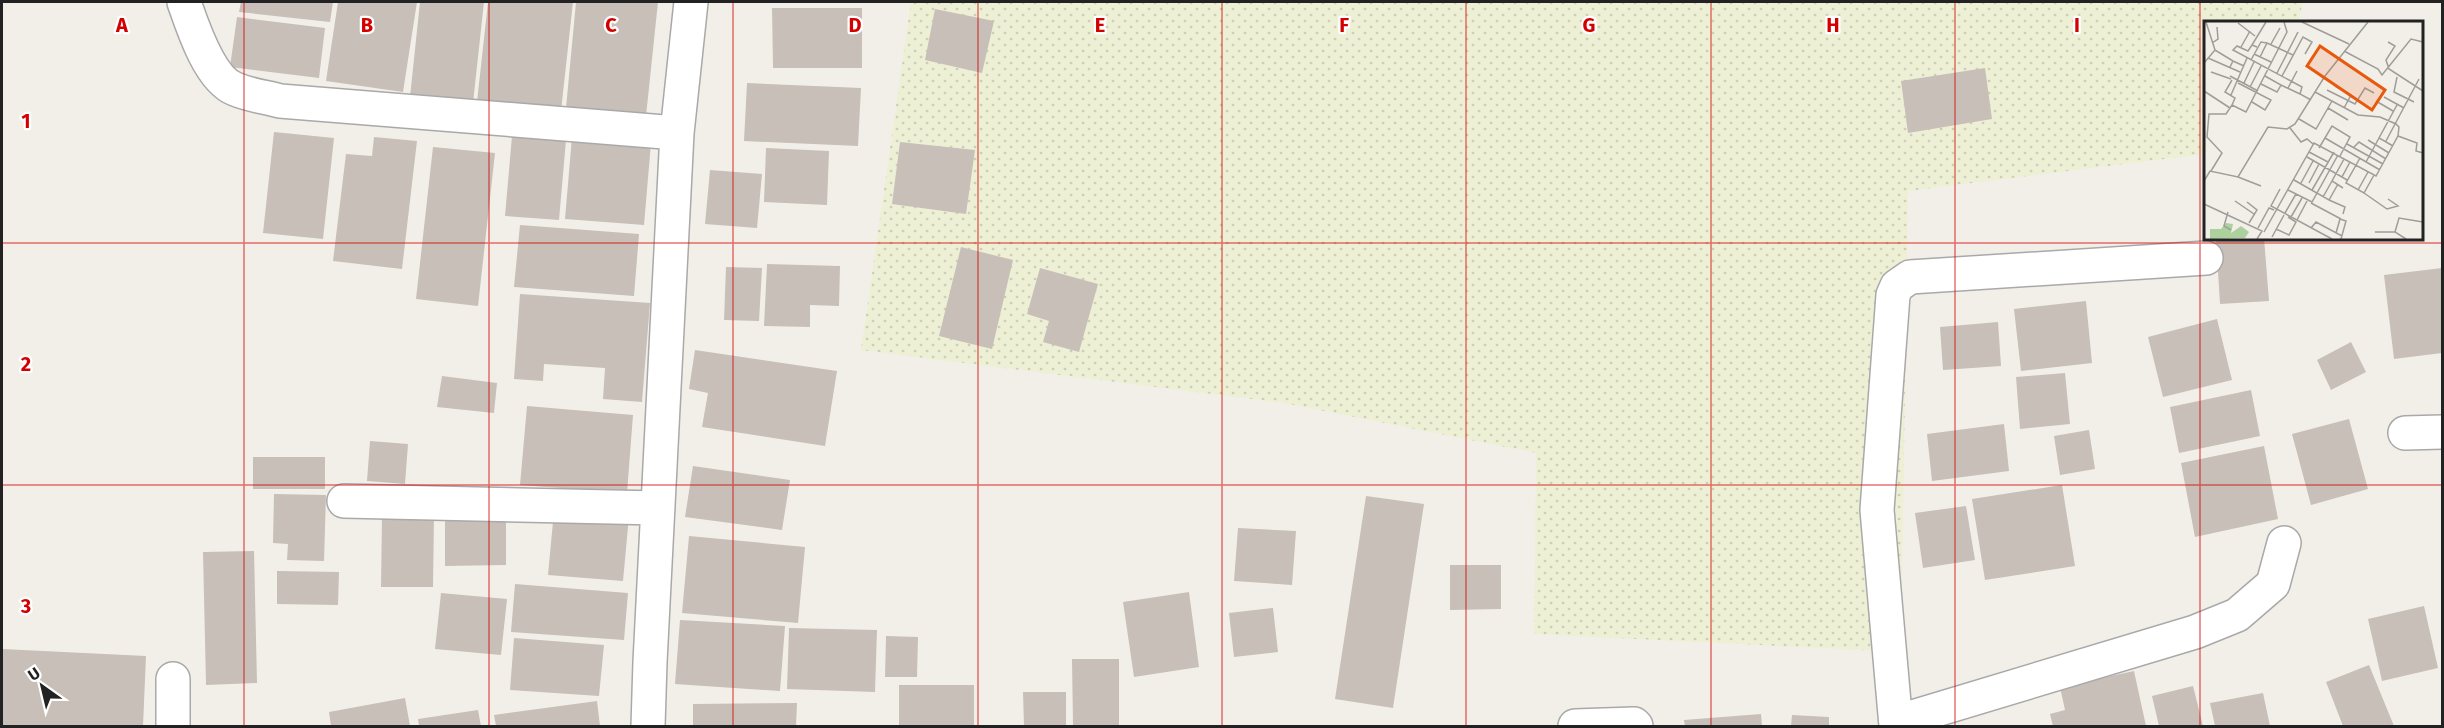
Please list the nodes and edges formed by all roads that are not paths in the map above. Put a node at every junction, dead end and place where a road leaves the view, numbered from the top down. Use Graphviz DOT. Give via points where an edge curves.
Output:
graph roads {
  1 [pos="184,2"];
  2 [pos="691,2"];
  3 [pos="677,133"];
  4 [pos="2206,258"];
  5 [pos="2442,432"];
  6 [pos="2405,433"];
  7 [pos="344,501"];
  8 [pos="658,508"];
  9 [pos="2284,543"];
  10 [pos="173,679"];
  11 [pos="1896,724"];
  12 [pos="173,726"];
  13 [pos="648,726"];
  14 [pos="1575,726"];
  15 [pos="1636,726"];
  1 -- 3 [label="street" via="199,46 232,89 280,100"];
  2 -- 3 [label="street"];
  3 -- 8 [label="street"];
  4 -- 11 [label="street" via="1910,277 1897,286 1893,296 1877,510"];
  5 -- 6 [label="street"];
  7 -- 8 [label="street"];
  8 -- 13 [label="street"];
  9 -- 11 [label="street" via="2273,584 2237,615 2195,633"];
  10 -- 12 [label="street"];
  14 -- 15 [label="street"];
}
